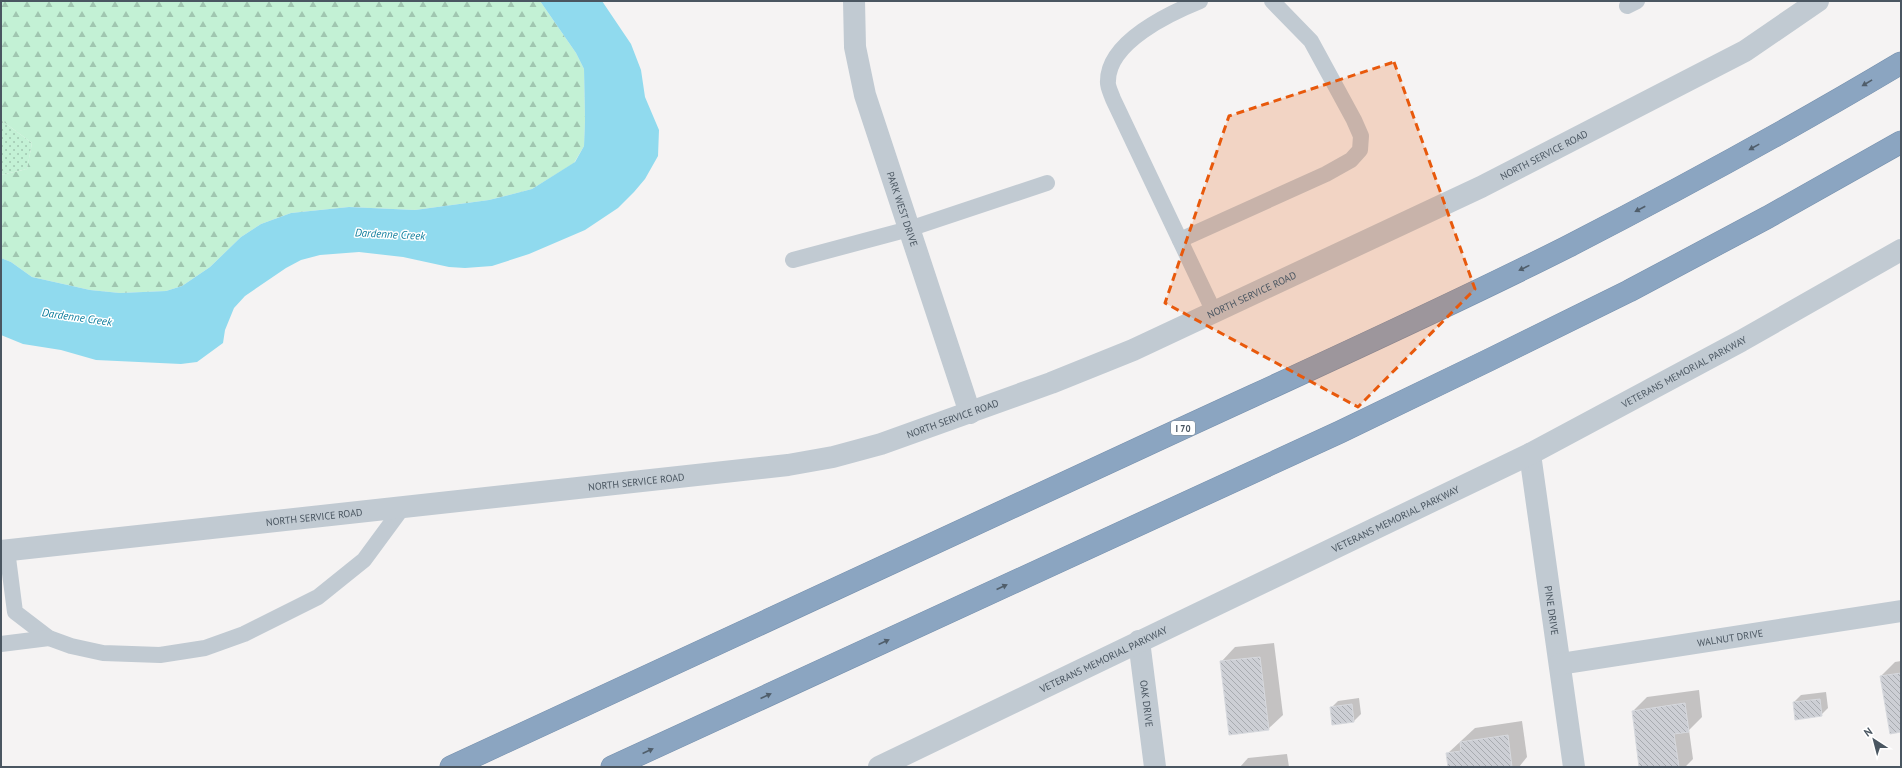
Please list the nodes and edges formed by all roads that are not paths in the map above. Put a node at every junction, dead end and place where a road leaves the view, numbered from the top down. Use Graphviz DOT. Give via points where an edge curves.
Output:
graph roads {
  1 [pos="854,1"];
  2 [pos="1200,1"];
  3 [pos="1272,1"];
  4 [pos="1818,1"];
  5 [pos="1901,63"];
  6 [pos="1901,142"];
  7 [pos="1047,183"];
  8 [pos="909,229"];
  9 [pos="1180,240"];
  10 [pos="1901,250"];
  11 [pos="793,260"];
  12 [pos="1214,312"];
  13 [pos="970,413"];
  14 [pos="1530,454"];
  15 [pos="403,507"];
  16 [pos="4,550"];
  17 [pos="1901,611"];
  18 [pos="49,638"];
  19 [pos="1139,641"];
  20 [pos="1,644"];
  21 [pos="1560,664"];
  22 [pos="451,767"];
  23 [pos="612,767"];
  24 [pos="879,767"];
  25 [pos="1155,767"];
  26 [pos="1574,767"];
  1 -- 8 [label="street, PARK WEST DRIVE" via="855,47 865,96"];
  2 -- 9 [label="lane" via="1136,36 1119,52 1112,63 1108,81 1113,98"];
  3 -- 9 [label="lane" via="1311,41 1354,120 1361,136 1360,150 1351,160 1326,174"];
  4 -- 12 [label="street, NORTH SERVICE ROAD" via="1745,51 1495,180"];
  5 -- 22 [label="highway, I 70, one-way" via="1703,175 1424,316"];
  23 -- 6 [label="highway, one-way" via="1340,432 1489,360 1629,291"];
  7 -- 8 [label="lane"];
  8 -- 11 [label="lane"];
  8 -- 13 [label="street, PARK WEST DRIVE"];
  9 -- 12 [label="lane"];
  10 -- 14 [label="street, VETERANS MEMORIAL PARKWAY" via="1741,341"];
  12 -- 13 [label="street, NORTH SERVICE ROAD" via="1133,350"];
  13 -- 15 [label="street, NORTH SERVICE ROAD" via="881,444 833,457 788,465"];
  14 -- 19 [label="street, VETERANS MEMORIAL PARKWAY"];
  14 -- 21 [label="street, PINE DRIVE"];
  15 -- 16 [label="street, NORTH SERVICE ROAD"];
  15 -- 18 [label="lane" via="364,560 318,598 244,634 205,648 160,655 103,653"];
  16 -- 18 [label="lane" via="15,612"];
  17 -- 21 [label="street, WALNUT DRIVE"];
  18 -- 20 [label="lane"];
  19 -- 24 [label="street, VETERANS MEMORIAL PARKWAY"];
  19 -- 25 [label="street, OAK DRIVE"];
  21 -- 26 [label="street, PINE DRIVE"];
}
